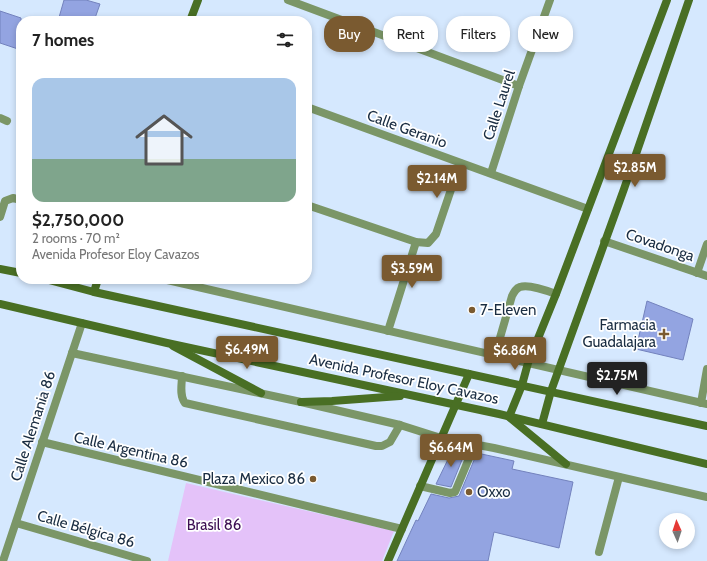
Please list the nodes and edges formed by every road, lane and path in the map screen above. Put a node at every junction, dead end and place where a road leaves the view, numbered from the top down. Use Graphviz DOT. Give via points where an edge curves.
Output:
graph roads {
  1 [pos="198,0"];
  2 [pos="288,0"];
  3 [pos="550,0"];
  4 [pos="667,0"];
  5 [pos="689,0"];
  6 [pos="192,16"];
  7 [pos="519,86"];
  8 [pos="312,110"];
  9 [pos="460,162"];
  10 [pos="491,173"];
  11 [pos="16,199"];
  12 [pos="312,207"];
  13 [pos="588,209"];
  14 [pos="0,217"];
  15 [pos="604,241"];
  16 [pos="416,242"];
  17 [pos="707,244"];
  18 [pos="0,269"];
  19 [pos="16,272"];
  20 [pos="697,273"];
  21 [pos="707,276"];
  22 [pos="64,284"];
  23 [pos="96,284"];
  24 [pos="185,284"];
  25 [pos="94,292"];
  26 [pos="556,294"];
  27 [pos="0,304"];
  28 [pos="82,323"];
  29 [pos="388,331"];
  30 [pos="167,343"];
  31 [pos="72,353"];
  32 [pos="495,355"];
  33 [pos="528,363"];
  34 [pos="707,369"];
  35 [pos="559,370"];
  36 [pos="469,374"];
  37 [pos="182,376"];
  38 [pos="522,385"];
  39 [pos="550,391"];
  40 [pos="261,393"];
  41 [pos="409,395"];
  42 [pos="301,402"];
  43 [pos="456,404"];
  44 [pos="704,404"];
  45 [pos="509,417"];
  46 [pos="400,424"];
  47 [pos="542,424"];
  48 [pos="707,426"];
  49 [pos="441,438"];
  50 [pos="42,442"];
  51 [pos="475,444"];
  52 [pos="566,464"];
  53 [pos="707,464"];
  54 [pos="619,477"];
  55 [pos="420,486"];
  56 [pos="707,497"];
  57 [pos="16,523"];
  58 [pos="402,529"];
  59 [pos="599,552"];
  60 [pos="3,561"];
  61 [pos="147,561"];
  62 [pos="388,561"];
  1 -- 6 [label="main road"];
  2 -- 7 [label="street"];
  3 -- 7 [label="street, Calle Laurel"];
  4 -- 13 [label="main road"];
  5 -- 15 [label="main road"];
  7 -- 10 [label="street, Calle Laurel"];
  8 -- 9 [label="street, Calle Geranio"];
  9 -- 10 [label="street, Calle Geranio"];
  9 -- 16 [label="street" via="436,234 428,243"];
  10 -- 13 [label="street, Calle Geranio"];
  11 -- 14 [label="street" via="5,201"];
  12 -- 16 [label="street"];
  13 -- 26 [label="main road"];
  15 -- 20 [label="street, Covadonga"];
  15 -- 35 [label="main road"];
  16 -- 29 [label="street"];
  17 -- 20 [label="street"];
  18 -- 19 [label="main road"];
  20 -- 21 [label="street, Covadonga"];
  22 -- 25 [label="main road, Avenida Profesor Eloy Cavazos"];
  23 -- 25 [label="main road"];
  24 -- 29 [label="street"];
  25 -- 36 [label="main road, Avenida Profesor Eloy Cavazos"];
  26 -- 32 [label="street" via="526,286 520,286 515,290"];
  26 -- 33 [label="main road"];
  27 -- 28 [label="main road, Avenida Profesor Eloy Cavazos"];
  28 -- 30 [label="main road, Avenida Profesor Eloy Cavazos"];
  28 -- 31 [label="street, Calle Alemania 86"];
  29 -- 32 [label="street"];
  30 -- 40 [label="main road"];
  30 -- 41 [label="main road, Avenida Profesor Eloy Cavazos"];
  31 -- 37 [label="street"];
  31 -- 50 [label="street, Calle Alemania 86"];
  32 -- 33 [label="street"];
  33 -- 35 [label="street"];
  33 -- 38 [label="main road"];
  34 -- 44 [label="street"];
  35 -- 39 [label="main road"];
  35 -- 44 [label="street"];
  36 -- 38 [label="main road, Avenida Profesor Eloy Cavazos"];
  36 -- 43 [label="main road"];
  37 -- 40 [label="street"];
  37 -- 46 [label="street" via="181,394 185,403 339,439 382,446 390,442"];
  38 -- 39 [label="main road, Avenida Profesor Eloy Cavazos"];
  38 -- 45 [label="main road"];
  39 -- 47 [label="main road"];
  39 -- 48 [label="main road, Avenida Profesor Eloy Cavazos"];
  40 -- 42 [label="street"];
  41 -- 42 [label="main road"];
  41 -- 43 [label="main road, Avenida Profesor Eloy Cavazos"];
  42 -- 46 [label="street"];
  43 -- 45 [label="main road, Avenida Profesor Eloy Cavazos"];
  43 -- 49 [label="main road"];
  45 -- 47 [label="main road, Avenida Profesor Eloy Cavazos"];
  45 -- 52 [label="main road"];
  46 -- 49 [label="street"];
  47 -- 53 [label="main road, Avenida Profesor Eloy Cavazos"];
  49 -- 51 [label="street"];
  49 -- 55 [label="main road"];
  50 -- 57 [label="street, Calle Alemania 86"];
  50 -- 58 [label="street, Calle Argentina 86"];
  51 -- 52 [label="street"];
  51 -- 55 [label="street" via="455,492"];
  52 -- 54 [label="street"];
  54 -- 56 [label="street"];
  54 -- 59 [label="street"];
  55 -- 58 [label="main road"];
  57 -- 60 [label="street, Calle Alemania 86"];
  57 -- 61 [label="street, Calle Bélgica 86"];
  58 -- 62 [label="main road"];
}
